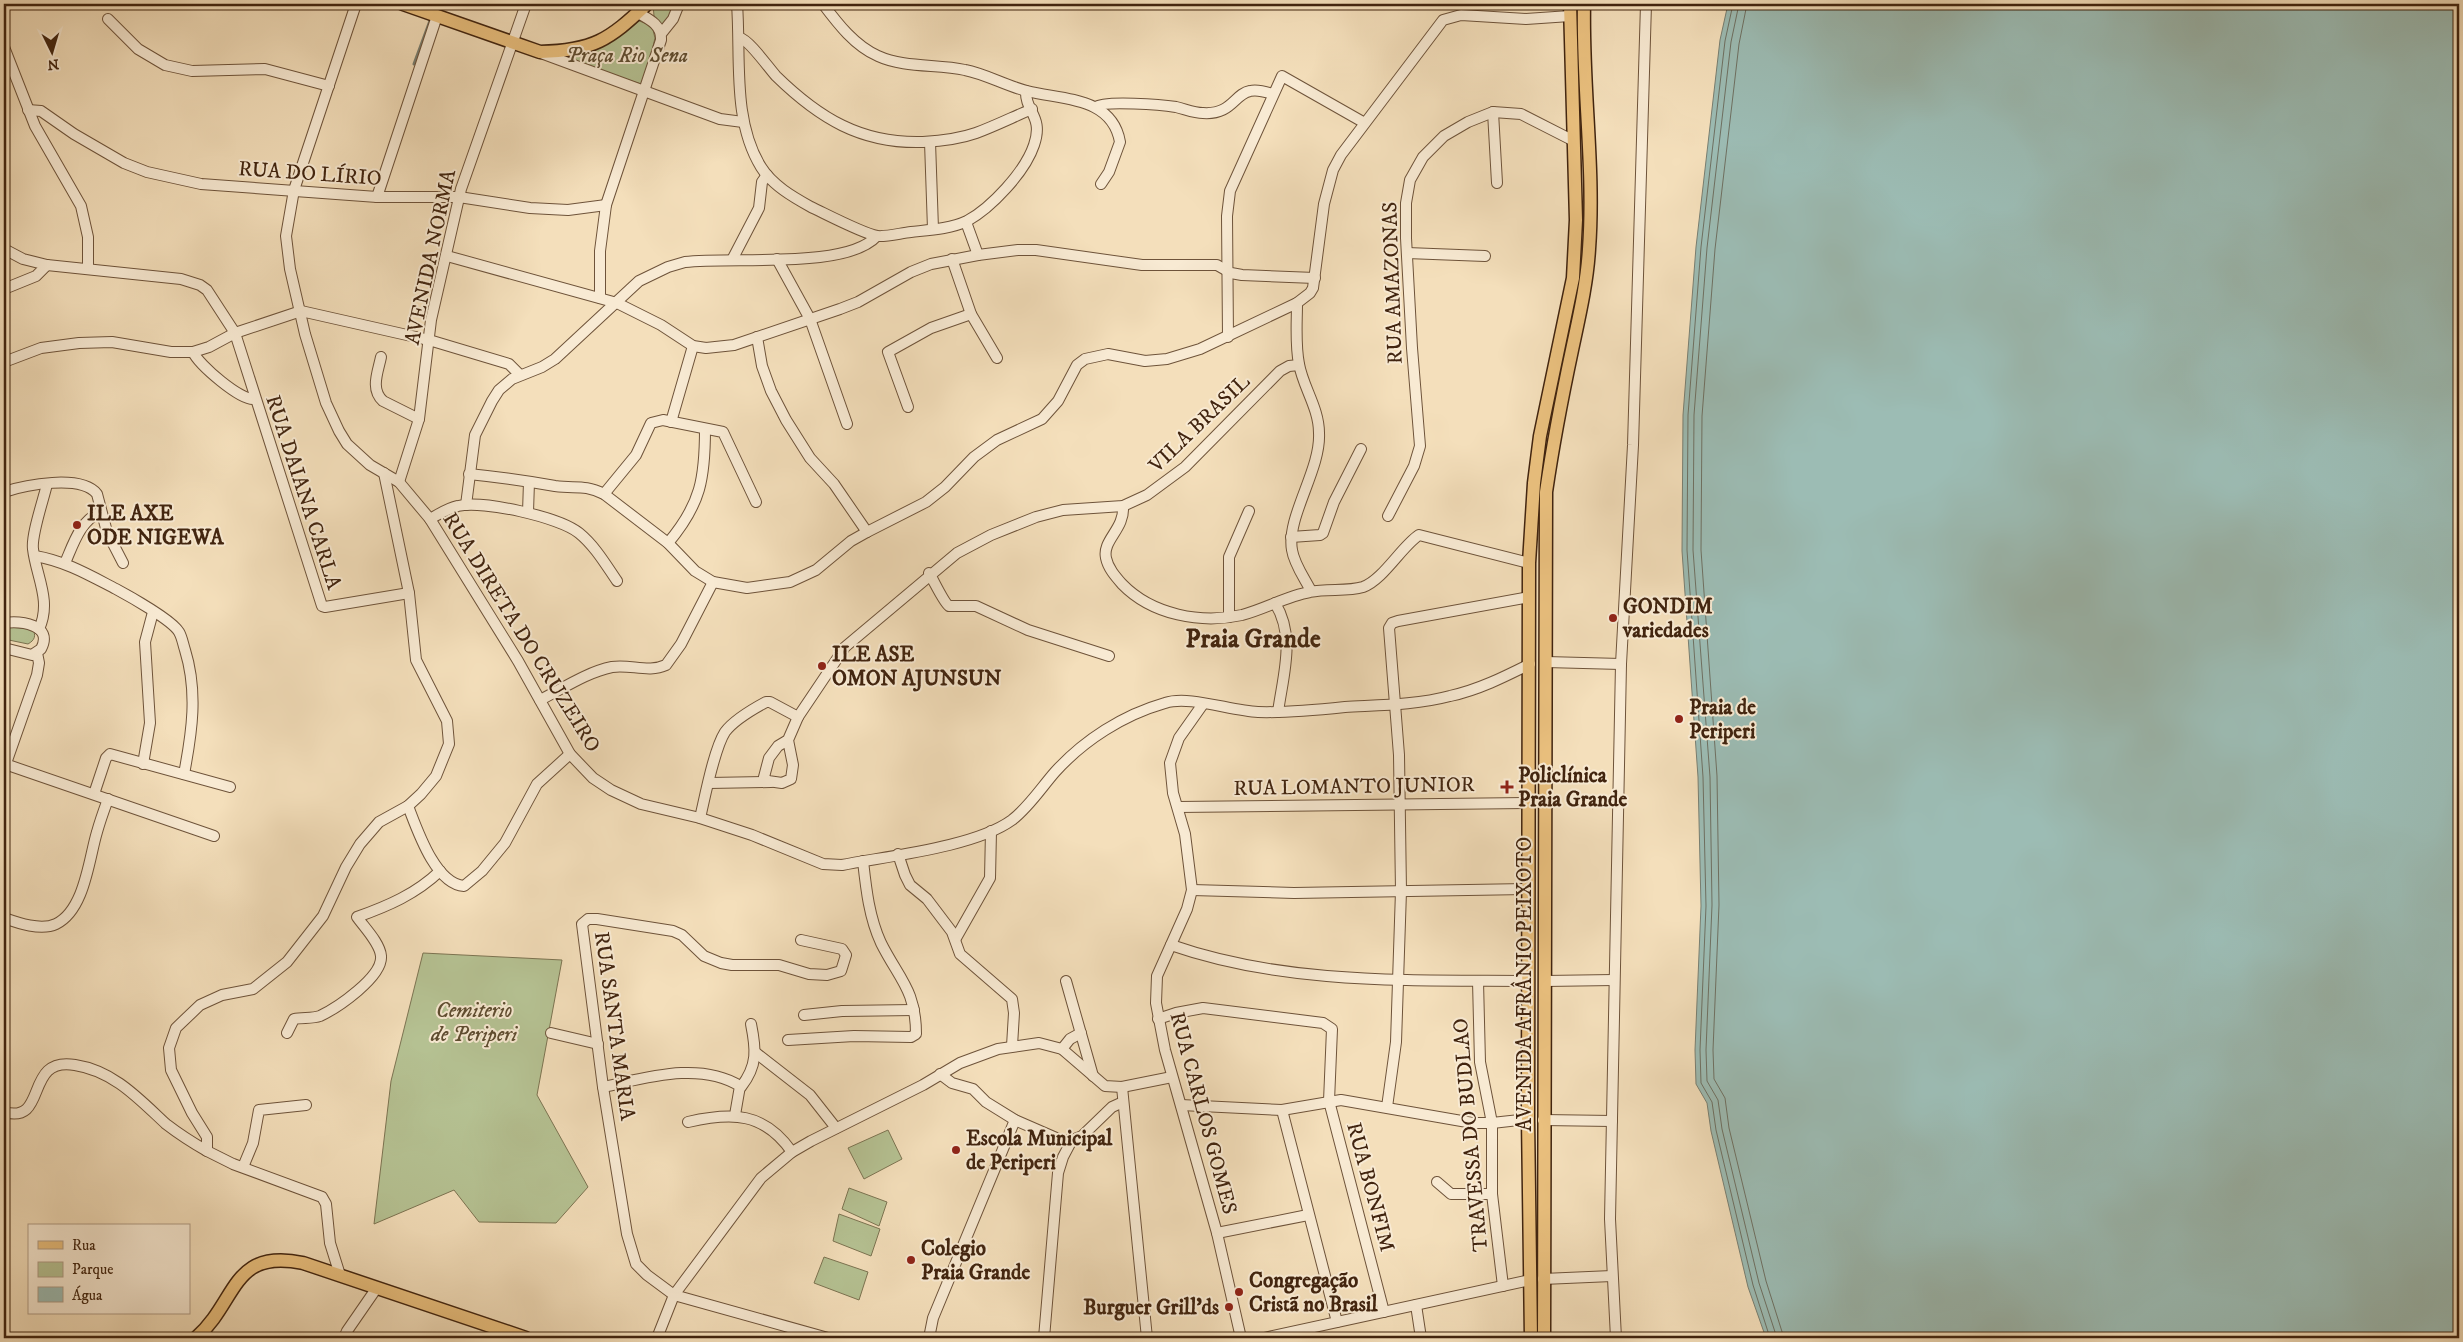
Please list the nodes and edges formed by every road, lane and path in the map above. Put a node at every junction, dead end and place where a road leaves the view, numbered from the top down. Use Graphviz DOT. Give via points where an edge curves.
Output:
graph roads {
  1 [pos="356,4"];
  2 [pos="404,4"];
  3 [pos="526,4"];
  4 [pos="679,4"];
  5 [pos="737,4"];
  6 [pos="824,4"];
  7 [pos="1584,4"];
  8 [pos="1646,4"];
  9 [pos="642,8"];
  10 [pos="1570,10"];
  11 [pos="437,16"];
  12 [pos="108,19"];
  13 [pos="661,34"];
  14 [pos="740,38"];
  15 [pos="512,44"];
  16 [pos="4,47"];
  17 [pos="540,52"];
  18 [pos="329,86"];
  19 [pos="1026,91"];
  20 [pos="644,92"];
  21 [pos="1273,94"];
  22 [pos="1096,107"];
  23 [pos="1032,109"];
  24 [pos="28,110"];
  25 [pos="1493,112"];
  26 [pos="743,122"];
  27 [pos="1363,122"];
  28 [pos="1574,141"];
  29 [pos="930,142"];
  30 [pos="767,175"];
  31 [pos="1497,183"];
  32 [pos="1101,184"];
  33 [pos="294,190"];
  34 [pos="459,196"];
  35 [pos="377,197"];
  36 [pos="606,205"];
  37 [pos="966,222"];
  38 [pos="933,229"];
  39 [pos="877,236"];
  40 [pos="4,248"];
  41 [pos="1407,253"];
  42 [pos="978,255"];
  43 [pos="446,256"];
  44 [pos="1485,256"];
  45 [pos="733,258"];
  46 [pos="777,259"];
  47 [pos="952,259"];
  48 [pos="47,265"];
  49 [pos="88,268"];
  50 [pos="1227,270"];
  51 [pos="1315,278"];
  52 [pos="4,289"];
  53 [pos="600,298"];
  54 [pos="617,303"];
  55 [pos="1297,303"];
  56 [pos="301,311"];
  57 [pos="972,314"];
  58 [pos="810,319"];
  59 [pos="235,334"];
  60 [pos="757,337"];
  61 [pos="1228,337"];
  62 [pos="429,340"];
  63 [pos="692,346"];
  64 [pos="193,352"];
  65 [pos="381,357"];
  66 [pos="997,358"];
  67 [pos="4,362"];
  68 [pos="1299,365"];
  69 [pos="520,375"];
  70 [pos="254,399"];
  71 [pos="908,407"];
  72 [pos="419,419"];
  73 [pos="671,422"];
  74 [pos="847,424"];
  75 [pos="705,429"];
  76 [pos="1361,449"];
  77 [pos="384,472"];
  78 [pos="470,474"];
  79 [pos="399,482"];
  80 [pos="529,482"];
  81 [pos="48,484"];
  82 [pos="4,492"];
  83 [pos="604,494"];
  84 [pos="756,502"];
  85 [pos="466,505"];
  86 [pos="1123,506"];
  87 [pos="1249,511"];
  88 [pos="100,512"];
  89 [pos="528,512"];
  90 [pos="1388,516"];
  91 [pos="430,519"];
  92 [pos="867,532"];
  93 [pos="1292,537"];
  94 [pos="668,542"];
  95 [pos="35,556"];
  96 [pos="65,563"];
  97 [pos="123,563"];
  98 [pos="1529,563"];
  99 [pos="930,574"];
  100 [pos="617,581"];
  101 [pos="713,582"];
  102 [pos="1311,592"];
  103 [pos="408,593"];
  104 [pos="1529,597"];
  105 [pos="1275,603"];
  106 [pos="153,612"];
  107 [pos="1229,617"];
  108 [pos="4,622"];
  109 [pos="39,629"];
  110 [pos="4,648"];
  111 [pos="37,654"];
  112 [pos="1109,656"];
  113 [pos="1546,662"];
  114 [pos="1530,664"];
  115 [pos="1621,664"];
  116 [pos="540,700"];
  117 [pos="1203,704"];
  118 [pos="1396,704"];
  119 [pos="1278,712"];
  120 [pos="798,716"];
  121 [pos="788,740"];
  122 [pos="570,754"];
  123 [pos="142,764"];
  124 [pos="5,767"];
  125 [pos="184,774"];
  126 [pos="771,782"];
  127 [pos="709,783"];
  128 [pos="230,787"];
  129 [pos="94,794"];
  130 [pos="108,799"];
  131 [pos="1399,804"];
  132 [pos="1530,804"];
  133 [pos="408,806"];
  134 [pos="1178,807"];
  135 [pos="700,818"];
  136 [pos="991,831"];
  137 [pos="214,836"];
  138 [pos="898,854"];
  139 [pos="863,860"];
  140 [pos="440,871"];
  141 [pos="1192,890"];
  142 [pos="1529,890"];
  143 [pos="1401,891"];
  144 [pos="4,918"];
  145 [pos="956,938"];
  146 [pos="801,940"];
  147 [pos="1171,945"];
  148 [pos="1399,979"];
  149 [pos="1478,980"];
  150 [pos="1614,980"];
  151 [pos="1066,981"];
  152 [pos="1529,981"];
  153 [pos="1545,981"];
  154 [pos="914,1010"];
  155 [pos="804,1015"];
  156 [pos="1158,1019"];
  157 [pos="751,1024"];
  158 [pos="287,1032"];
  159 [pos="552,1033"];
  160 [pos="1081,1033"];
  161 [pos="788,1040"];
  162 [pos="598,1044"];
  163 [pos="1012,1046"];
  164 [pos="1062,1048"];
  165 [pos="756,1052"];
  166 [pos="940,1074"];
  167 [pos="1094,1077"];
  168 [pos="1172,1077"];
  169 [pos="603,1087"];
  170 [pos="1122,1087"];
  171 [pos="741,1088"];
  172 [pos="1329,1101"];
  173 [pos="1123,1102"];
  174 [pos="306,1105"];
  175 [pos="1181,1105"];
  176 [pos="1387,1107"];
  177 [pos="1282,1110"];
  178 [pos="4,1112"];
  179 [pos="736,1115"];
  180 [pos="1528,1119"];
  181 [pos="1015,1120"];
  182 [pos="1543,1120"];
  183 [pos="1612,1121"];
  184 [pos="688,1122"];
  185 [pos="1492,1123"];
  186 [pos="836,1128"];
  187 [pos="1072,1140"];
  188 [pos="207,1151"];
  189 [pos="792,1152"];
  190 [pos="243,1168"];
  191 [pos="1437,1182"];
  192 [pos="1492,1194"];
  193 [pos="1308,1215"];
  194 [pos="1217,1233"];
  195 [pos="340,1275"];
  196 [pos="1612,1276"];
  197 [pos="1543,1279"];
  198 [pos="1530,1280"];
  199 [pos="1502,1286"];
  200 [pos="376,1289"];
  201 [pos="674,1294"];
  202 [pos="1416,1305"];
  203 [pos="1384,1312"];
  204 [pos="1336,1322"];
  205 [pos="517,1337"];
  206 [pos="197,1338"];
  207 [pos="344,1338"];
  208 [pos="657,1338"];
  209 [pos="828,1338"];
  210 [pos="929,1338"];
  211 [pos="1044,1338"];
  212 [pos="1146,1338"];
  213 [pos="1241,1338"];
  214 [pos="1264,1338"];
  215 [pos="1421,1338"];
  216 [pos="1530,1338"];
  217 [pos="1544,1338"];
  218 [pos="1616,1338"];
  1 -- 18 [label="street, RUA DIRETA DO CRUZEIRO"];
  2 -- 11 [label="main road"];
  3 -- 15 [label="street, AVENIDA NORMA"];
  4 -- 13 [label="street" via="673,20"];
  5 -- 14 [label="street"];
  6 -- 19 [label="street" via="848,34 880,57 966,70"];
  7 -- 113 [label="main road, AVENIDA AFRÂNIO PEIXOTO" via="1592,200 1589,252 1546,492"];
  8 -- 115 [label="street" via="1633,446"];
  9 -- 13 [label="street"];
  9 -- 17 [label="main road" via="622,26 587,48"];
  10 -- 27 [label="street" via="1538,19 1448,17"];
  10 -- 28 [label="main road, AVENIDA AFRÂNIO PEIXOTO"];
  11 -- 15 [label="main road"];
  11 -- 35 [label="street"];
  12 -- 18 [label="street" via="138,49 165,65 192,71 265,69"];
  13 -- 20 [label="street"];
  14 -- 26 [label="street"];
  14 -- 29 [label="street" via="747,41 766,66 820,114 874,138 894,142"];
  15 -- 17 [label="main road"];
  15 -- 34 [label="street, AVENIDA NORMA"];
  16 -- 24 [label="street"];
  17 -- 20 [label="street"];
  18 -- 33 [label="street, RUA DIRETA DO CRUZEIRO"];
  19 -- 22 [label="street" via="1073,99"];
  19 -- 23 [label="street"];
  20 -- 26 [label="street" via="720,119"];
  20 -- 36 [label="street"];
  21 -- 22 [label="street" via="1258,90 1246,92 1231,106 1210,113 1170,106 1103,103"];
  21 -- 27 [label="street" via="1282,76"];
  21 -- 50 [label="street" via="1230,191"];
  22 -- 32 [label="street" via="1108,116 1120,142"];
  23 -- 29 [label="street" via="976,133"];
  23 -- 37 [label="street" via="1037,123 1033,148 1002,192"];
  24 -- 33 [label="street, RUA DO LÍRIO" via="41,111 111,156 147,172 201,184"];
  24 -- 49 [label="street" via="81,206 88,237"];
  25 -- 28 [label="street, RUA AMAZONAS" via="1521,114"];
  25 -- 31 [label="street"];
  25 -- 41 [label="street, RUA AMAZONAS" via="1444,136 1415,169 1408,189"];
  26 -- 30 [label="street" via="751,147"];
  27 -- 51 [label="street" via="1340,155 1328,187"];
  28 -- 98 [label="main road, AVENIDA AFRÂNIO PEIXOTO" via="1576,220 1572,278 1540,436"];
  29 -- 38 [label="street"];
  30 -- 39 [label="street" via="802,202"];
  30 -- 45 [label="street" via="762,182 758,212"];
  33 -- 35 [label="street, RUA DO LÍRIO"];
  33 -- 56 [label="street, RUA DIRETA DO CRUZEIRO" via="288,219 287,250"];
  34 -- 35 [label="street, RUA DO LÍRIO"];
  34 -- 36 [label="street, RUA DO LÍRIO" via="530,208 577,210"];
  34 -- 43 [label="street, AVENIDA NORMA"];
  36 -- 53 [label="street" via="600,244"];
  37 -- 38 [label="street"];
  37 -- 42 [label="street"];
  38 -- 39 [label="street"];
  39 -- 46 [label="street" via="850,251"];
  40 -- 48 [label="street, RUA DAIANA CARLA" via="23,259"];
  41 -- 44 [label="street"];
  41 -- 90 [label="street, RUA AMAZONAS" via="1420,446 1414,466"];
  42 -- 47 [label="street"];
  42 -- 50 [label="street" via="1036,250 1142,264 1212,264"];
  43 -- 53 [label="street"];
  43 -- 62 [label="street, AVENIDA NORMA"];
  45 -- 46 [label="street"];
  45 -- 54 [label="street" via="702,259 668,267 639,281"];
  46 -- 58 [label="street"];
  47 -- 57 [label="street"];
  47 -- 58 [label="street" via="911,272 858,302"];
  48 -- 49 [label="street, RUA DAIANA CARLA"];
  48 -- 52 [label="street" via="36,276"];
  49 -- 59 [label="street, RUA DAIANA CARLA" via="182,279 200,285 215,301"];
  50 -- 51 [label="street" via="1242,275"];
  50 -- 61 [label="street"];
  51 -- 55 [label="street" via="1312,290"];
  53 -- 54 [label="street"];
  54 -- 63 [label="street"];
  54 -- 69 [label="street" via="555,359"];
  55 -- 61 [label="street"];
  55 -- 68 [label="street"];
  56 -- 59 [label="street"];
  56 -- 62 [label="street"];
  56 -- 77 [label="street, RUA DIRETA DO CRUZEIRO" via="307,345 332,418 347,444 370,465"];
  57 -- 66 [label="street"];
  57 -- 71 [label="street" via="931,328 888,352"];
  58 -- 60 [label="street"];
  58 -- 74 [label="street"];
  59 -- 64 [label="street"];
  59 -- 70 [label="street, RUA DAIANA CARLA"];
  60 -- 63 [label="street" via="721,348"];
  60 -- 92 [label="street" via="762,366 786,420 810,458 834,484"];
  61 -- 92 [label="street" via="1167,359 1145,361 1108,354 1084,359 1077,365 1058,401 1042,419 985,449 926,502"];
  62 -- 69 [label="street" via="509,364"];
  62 -- 72 [label="street, AVENIDA NORMA"];
  63 -- 73 [label="street"];
  64 -- 67 [label="street" via="171,352 112,342 79,343 41,348"];
  64 -- 70 [label="street" via="240,397"];
  65 -- 72 [label="street" via="376,383 378,396"];
  68 -- 86 [label="street, VILA BRASIL" via="1280,371 1178,472 1148,495"];
  68 -- 93 [label="street" via="1320,431 1319,450"];
  69 -- 78 [label="street" via="499,390 483,418 475,435"];
  70 -- 103 [label="street, RUA DAIANA CARLA" via="322,606"];
  72 -- 79 [label="street, AVENIDA NORMA"];
  73 -- 75 [label="street"];
  73 -- 83 [label="street" via="654,421 636,455"];
  75 -- 84 [label="street" via="720,430 725,434"];
  75 -- 94 [label="street" via="703,481 684,522"];
  76 -- 93 [label="street" via="1334,502 1323,533"];
  77 -- 79 [label="street, RUA DIRETA DO CRUZEIRO"];
  77 -- 103 [label="street"];
  78 -- 80 [label="street"];
  78 -- 85 [label="street"];
  79 -- 91 [label="street, RUA DIRETA DO CRUZEIRO"];
  80 -- 83 [label="street" via="561,487 587,486"];
  80 -- 89 [label="street"];
  81 -- 82 [label="street" via="28,485"];
  81 -- 88 [label="street" via="92,488 97,494"];
  81 -- 95 [label="street" via="33,544"];
  83 -- 94 [label="street"];
  85 -- 89 [label="street"];
  85 -- 91 [label="street"];
  86 -- 99 [label="street, VILA BRASIL" via="1063,510 1036,517 979,541"];
  86 -- 107 [label="street" via="1121,525 1108,543 1106,554 1111,570 1125,587 1136,597 1166,612 1195,617"];
  87 -- 107 [label="street" via="1229,556"];
  88 -- 96 [label="street" via="80,530"];
  88 -- 97 [label="street"];
  89 -- 100 [label="street" via="579,533"];
  91 -- 116 [label="street, RUA DIRETA DO CRUZEIRO"];
  92 -- 101 [label="street" via="816,570 790,582 747,588"];
  93 -- 102 [label="street" via="1293,554"];
  94 -- 101 [label="street" via="695,571"];
  95 -- 96 [label="street"];
  95 -- 109 [label="street" via="44,600"];
  96 -- 106 [label="street"];
  98 -- 102 [label="street" via="1419,535 1365,586"];
  98 -- 104 [label="main road, AVENIDA AFRÂNIO PEIXOTO"];
  99 -- 112 [label="street" via="943,601 949,606 976,606 1028,630"];
  99 -- 120 [label="street, VILA BRASIL" via="845,647"];
  101 -- 116 [label="street" via="666,666 603,669"];
  102 -- 105 [label="street"];
  103 -- 133 [label="street" via="418,668 443,711 450,737 436,776"];
  104 -- 114 [label="main road, AVENIDA AFRÂNIO PEIXOTO"];
  104 -- 118 [label="street" via="1392,623 1388,633"];
  105 -- 107 [label="street"];
  105 -- 119 [label="street" via="1285,623 1288,643"];
  106 -- 123 [label="street" via="145,642 150,723"];
  106 -- 125 [label="street" via="178,631 189,664 193,728"];
  108 -- 109 [label="street" via="27,622"];
  109 -- 111 [label="street" via="43,645"];
  110 -- 111 [label="street"];
  111 -- 124 [label="street" via="37,675"];
  113 -- 115 [label="street"];
  113 -- 153 [label="main road, AVENIDA AFRÂNIO PEIXOTO"];
  114 -- 118 [label="street, RUA DIRETA DO CRUZEIRO" via="1501,679 1449,697"];
  114 -- 132 [label="main road, AVENIDA AFRÂNIO PEIXOTO"];
  115 -- 150 [label="street"];
  116 -- 122 [label="street, RUA DIRETA DO CRUZEIRO"];
  117 -- 119 [label="street, RUA DIRETA DO CRUZEIRO" via="1231,710"];
  117 -- 134 [label="street, RUA CARLOS GOMES" via="1179,738 1170,763"];
  117 -- 136 [label="street, RUA DIRETA DO CRUZEIRO" via="1188,700 1167,702 1102,732 1056,771 1022,812"];
  118 -- 119 [label="street, RUA DIRETA DO CRUZEIRO"];
  118 -- 131 [label="street"];
  120 -- 121 [label="street, VILA BRASIL"];
  120 -- 127 [label="street" via="768,702 737,721 725,733"];
  121 -- 126 [label="street" via="778,746 769,758 764,777"];
  121 -- 126 [label="street" via="792,776 785,782"];
  122 -- 135 [label="street, RUA DIRETA DO CRUZEIRO" via="593,778 619,795 641,804"];
  122 -- 140 [label="street" via="537,784 505,843 470,884 458,885"];
  123 -- 125 [label="street"];
  123 -- 129 [label="street" via="108,756"];
  124 -- 129 [label="street"];
  125 -- 128 [label="street"];
  126 -- 127 [label="street"];
  127 -- 135 [label="street"];
  129 -- 130 [label="street"];
  130 -- 137 [label="street"];
  130 -- 144 [label="street" via="97,832 89,874 77,900 63,919 50,926 29,925"];
  131 -- 132 [label="street, RUA LOMANTO JUNIOR"];
  131 -- 134 [label="street, RUA LOMANTO JUNIOR"];
  131 -- 143 [label="street"];
  132 -- 142 [label="main road, AVENIDA AFRÂNIO PEIXOTO"];
  133 -- 140 [label="street" via="426,851"];
  133 -- 188 [label="street" via="379,822 360,844 323,916 287,962 253,989 222,995 200,1005 176,1028 169,1048 171,1070 207,1137"];
  134 -- 141 [label="street, RUA CARLOS GOMES"];
  135 -- 139 [label="street, RUA DIRETA DO CRUZEIRO" via="823,864 836,866"];
  136 -- 138 [label="street, RUA DIRETA DO CRUZEIRO" via="959,842"];
  136 -- 145 [label="street" via="990,878"];
  138 -- 139 [label="street, RUA DIRETA DO CRUZEIRO"];
  138 -- 145 [label="street" via="910,885 928,899"];
  139 -- 154 [label="street" via="872,918 881,942 911,995"];
  140 -- 158 [label="street" via="402,900 357,917 381,954 375,974 321,1015 294,1019"];
  141 -- 143 [label="street" via="1294,893"];
  141 -- 147 [label="street, RUA CARLOS GOMES"];
  142 -- 143 [label="street"];
  142 -- 152 [label="main road, AVENIDA AFRÂNIO PEIXOTO"];
  143 -- 148 [label="street"];
  145 -- 163 [label="street" via="960,954 1012,999"];
  146 -- 162 [label="street, RUA SANTA MARIA" via="842,949 846,955 841,971 827,975 779,965 732,966 704,956 682,935 673,931 597,918 584,921 582,932"];
  147 -- 148 [label="street" via="1244,966 1332,977"];
  147 -- 156 [label="street, RUA CARLOS GOMES" via="1157,976"];
  148 -- 149 [label="street"];
  148 -- 176 [label="street" via="1396,1042"];
  149 -- 152 [label="street"];
  149 -- 185 [label="street, TRAVESSA DO BUDLAO" via="1480,1062"];
  150 -- 153 [label="street"];
  150 -- 183 [label="street"];
  151 -- 160 [label="street"];
  152 -- 180 [label="main road, AVENIDA AFRÂNIO PEIXOTO"];
  153 -- 182 [label="main road, AVENIDA AFRÂNIO PEIXOTO"];
  154 -- 155 [label="street"];
  154 -- 161 [label="street" via="916,1033 913,1036"];
  156 -- 168 [label="street, RUA CARLOS GOMES"];
  156 -- 172 [label="street, RUA BONFIM" via="1188,1010 1209,1009 1329,1025 1333,1036"];
  157 -- 165 [label="street"];
  159 -- 162 [label="street"];
  160 -- 164 [label="street"];
  160 -- 167 [label="street"];
  162 -- 169 [label="street, RUA SANTA MARIA"];
  163 -- 164 [label="street" via="1039,1043"];
  163 -- 166 [label="street" via="972,1058"];
  164 -- 167 [label="street"];
  165 -- 171 [label="street"];
  165 -- 186 [label="street" via="810,1095"];
  166 -- 181 [label="street" via="952,1083 973,1089 986,1102"];
  166 -- 186 [label="street"];
  167 -- 170 [label="street" via="1105,1086"];
  168 -- 170 [label="street"];
  168 -- 175 [label="street, RUA CARLOS GOMES"];
  169 -- 171 [label="street" via="684,1072 720,1078"];
  169 -- 201 [label="street, RUA SANTA MARIA" via="630,1250 636,1264 647,1275"];
  170 -- 173 [label="street"];
  171 -- 179 [label="street"];
  172 -- 176 [label="street"];
  172 -- 177 [label="street"];
  172 -- 203 [label="street, RUA BONFIM"];
  173 -- 187 [label="street" via="1112,1107 1082,1136"];
  173 -- 212 [label="street"];
  174 -- 190 [label="street" via="259,1110 253,1143"];
  175 -- 177 [label="street"];
  175 -- 194 [label="street, RUA CARLOS GOMES"];
  176 -- 185 [label="street" via="1454,1120"];
  177 -- 193 [label="street"];
  178 -- 188 [label="street" via="18,1114 26,1110 51,1067 78,1065 130,1090 167,1124"];
  179 -- 184 [label="street"];
  179 -- 189 [label="street" via="774,1130"];
  180 -- 185 [label="street"];
  180 -- 198 [label="main road, AVENIDA AFRÂNIO PEIXOTO"];
  181 -- 187 [label="street" via="1061,1140"];
  181 -- 210 [label="street" via="933,1318"];
  182 -- 183 [label="street"];
  182 -- 197 [label="main road, AVENIDA AFRÂNIO PEIXOTO"];
  183 -- 196 [label="street"];
  185 -- 192 [label="street, TRAVESSA DO BUDLAO"];
  186 -- 189 [label="street"];
  187 -- 211 [label="street" via="1058,1173"];
  188 -- 190 [label="street"];
  189 -- 201 [label="street" via="761,1178"];
  190 -- 195 [label="street" via="322,1197 326,1204 330,1243"];
  191 -- 192 [label="street" via="1450,1194"];
  192 -- 199 [label="street, TRAVESSA DO BUDLAO"];
  193 -- 194 [label="street"];
  193 -- 204 [label="street"];
  194 -- 213 [label="street, RUA CARLOS GOMES"];
  195 -- 200 [label="main road"];
  195 -- 206 [label="main road" via="292,1260 258,1263 243,1274 212,1322"];
  196 -- 197 [label="street"];
  196 -- 218 [label="street"];
  197 -- 217 [label="main road, AVENIDA AFRÂNIO PEIXOTO"];
  198 -- 199 [label="street"];
  198 -- 216 [label="main road, AVENIDA AFRÂNIO PEIXOTO"];
  199 -- 202 [label="street"];
  200 -- 205 [label="main road"];
  200 -- 207 [label="street"];
  201 -- 208 [label="street"];
  201 -- 209 [label="street, RUA SANTA MARIA"];
  202 -- 203 [label="street"];
  202 -- 215 [label="street"];
  203 -- 204 [label="street"];
  204 -- 214 [label="street"];
}
